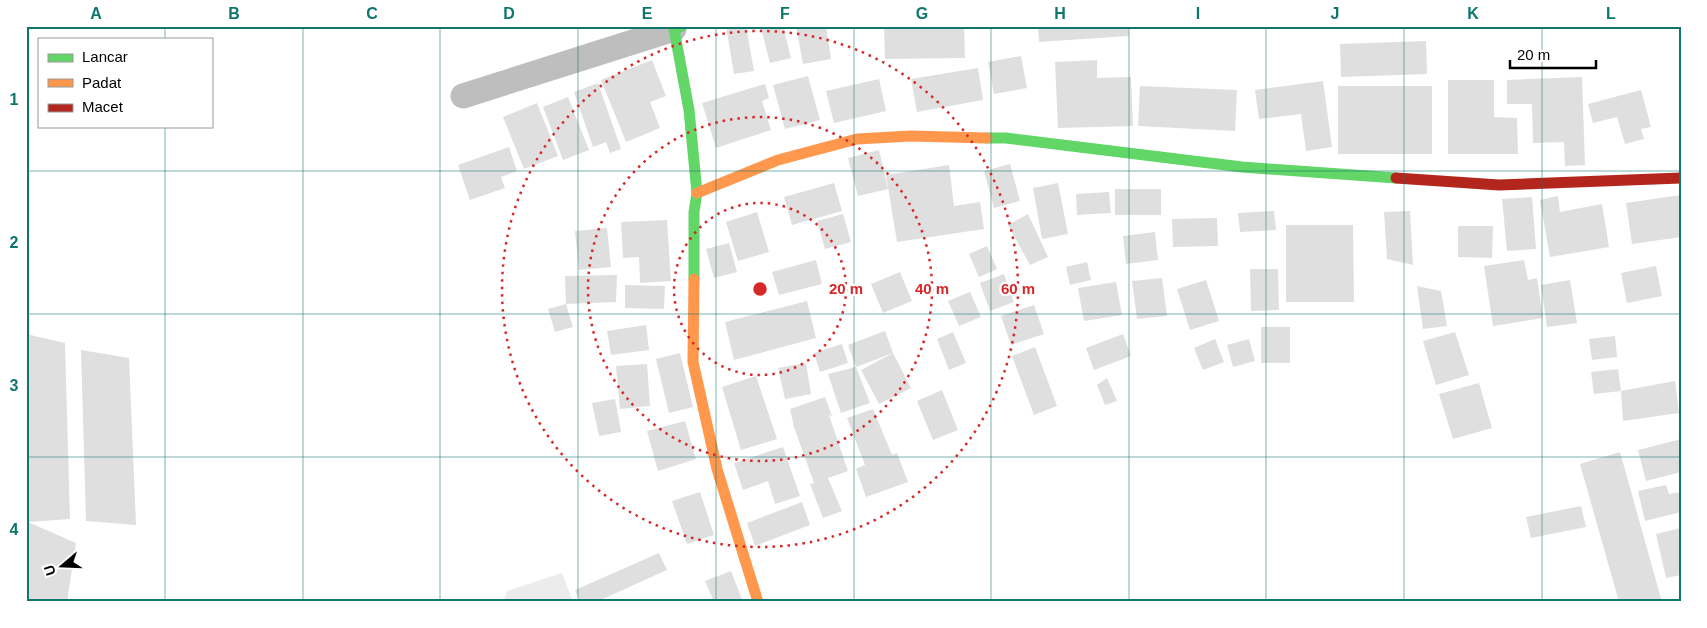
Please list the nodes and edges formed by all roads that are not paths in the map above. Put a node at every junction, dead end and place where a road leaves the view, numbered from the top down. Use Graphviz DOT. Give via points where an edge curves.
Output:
graph roads {
  1 [pos="678,28"];
  2 [pos="463,96"];
  3 [pos="1681,178"];
  4 [pos="697,193"];
  5 [pos="758,602"];
  1 -- 2 [label="street"];
  1 -- 4 [label="street"];
  3 -- 4 [label="street" via="1500,185 1242,167 1006,138 911,136 858,139 778,160"];
  4 -- 5 [label="street" via="694,212 694,362 716,468"];
}
